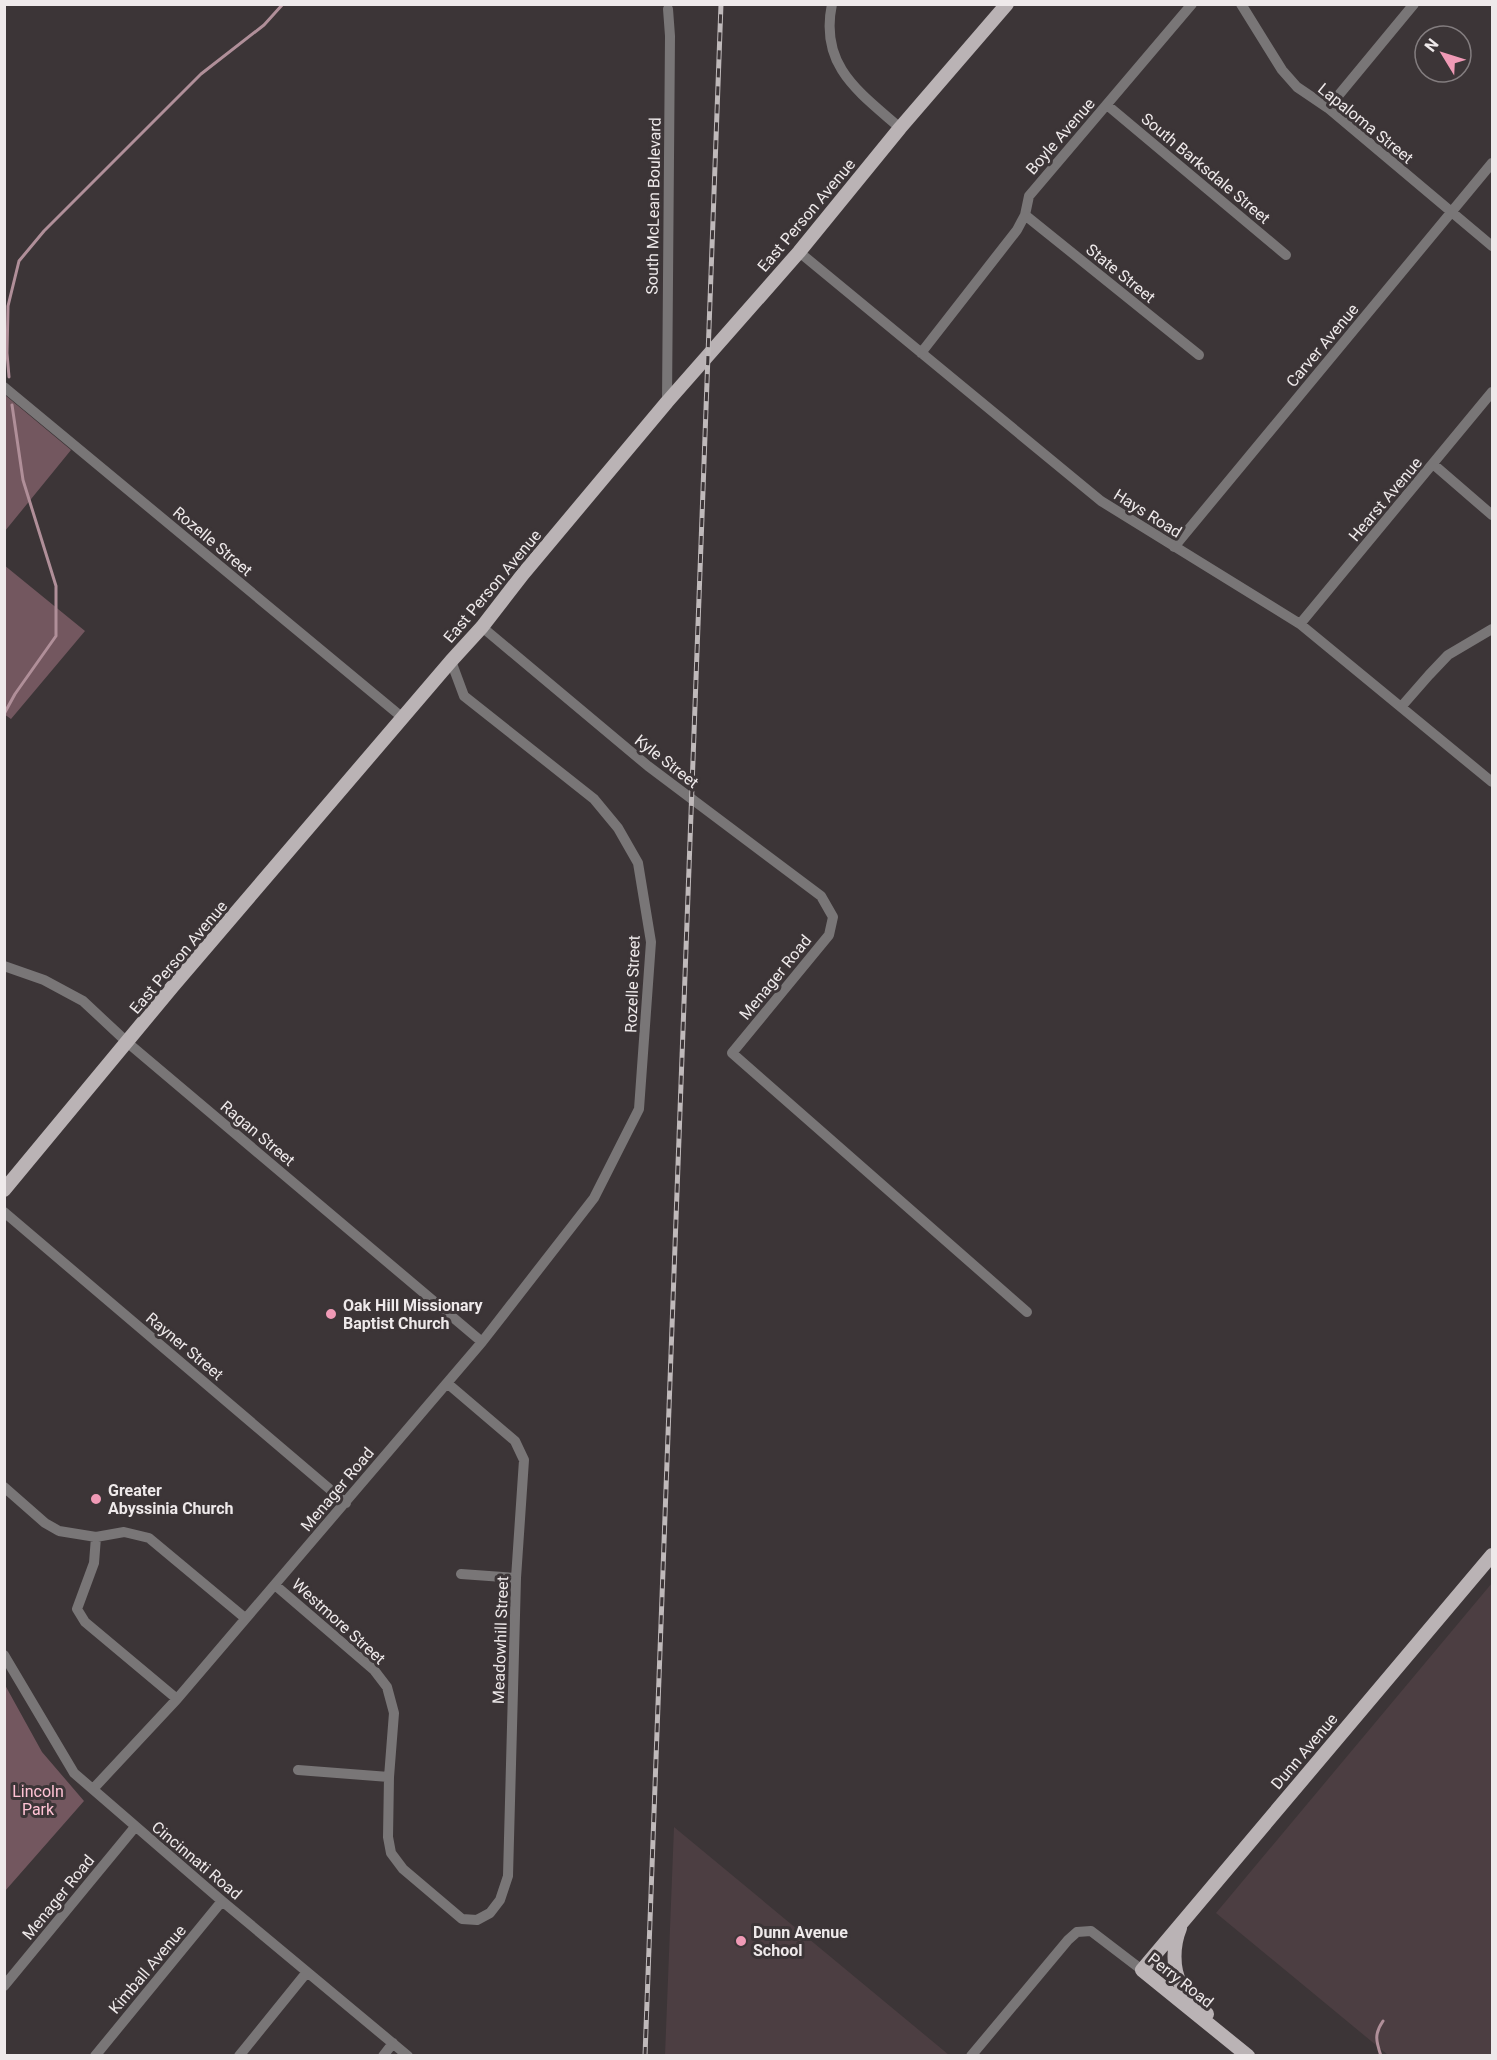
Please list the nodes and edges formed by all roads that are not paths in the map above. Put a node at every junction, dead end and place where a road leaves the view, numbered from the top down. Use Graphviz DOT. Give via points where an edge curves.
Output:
graph roads {
  1 [pos="832,4"];
  2 [pos="1007,4"];
  3 [pos="1192,4"];
  4 [pos="1241,4"];
  5 [pos="1414,4"];
  6 [pos="668,9"];
  7 [pos="1107,105"];
  8 [pos="1328,108"];
  9 [pos="900,128"];
  10 [pos="1492,163"];
  11 [pos="1451,212"];
  12 [pos="1024,215"];
  13 [pos="1492,246"];
  14 [pos="799,252"];
  15 [pos="1286,255"];
  16 [pos="921,353"];
  17 [pos="1199,355"];
  18 [pos="4,387"];
  19 [pos="1492,392"];
  20 [pos="667,402"];
  21 [pos="1433,464"];
  22 [pos="1492,515"];
  23 [pos="1174,548"];
  24 [pos="1300,624"];
  25 [pos="482,627"];
  26 [pos="1492,629"];
  27 [pos="451,661"];
  28 [pos="1401,707"];
  29 [pos="403,718"];
  30 [pos="1492,782"];
  31 [pos="833,917"];
  32 [pos="4,966"];
  33 [pos="128,1043"];
  34 [pos="4,1190"];
  35 [pos="594,1198"];
  36 [pos="4,1212"];
  37 [pos="1027,1312"];
  38 [pos="482,1342"];
  39 [pos="447,1383"];
  40 [pos="4,1487"];
  41 [pos="345,1503"];
  42 [pos="96,1537"];
  43 [pos="1492,1555"];
  44 [pos="461,1574"];
  45 [pos="516,1578"];
  46 [pos="275,1585"];
  47 [pos="245,1618"];
  48 [pos="4,1655"];
  49 [pos="177,1699"];
  50 [pos="297,1770"];
  51 [pos="389,1777"];
  52 [pos="93,1789"];
  53 [pos="135,1827"];
  54 [pos="222,1901"];
  55 [pos="477,1920"];
  56 [pos="1183,1920"];
  57 [pos="1142,1970"];
  58 [pos="307,1972"];
  59 [pos="4,1986"];
  60 [pos="1226,2037"];
  61 [pos="393,2043"];
  62 [pos="95,2055"];
  63 [pos="239,2055"];
  64 [pos="383,2055"];
  65 [pos="408,2055"];
  66 [pos="971,2055"];
  67 [pos="1248,2055"];
  1 -- 9 [label="street" via="828,24 835,61 856,90"];
  2 -- 9 [label="main road, East Person Avenue"];
  3 -- 7 [label="street, Boyle Avenue"];
  4 -- 8 [label="street, Lapaloma Street" via="1282,70 1297,87"];
  5 -- 8 [label="street"];
  6 -- 20 [label="street, South McLean Boulevard"];
  7 -- 12 [label="street, Boyle Avenue" via="1029,196"];
  7 -- 15 [label="street, South Barksdale Street"];
  8 -- 11 [label="street, Lapaloma Street"];
  9 -- 14 [label="main road, East Person Avenue"];
  10 -- 11 [label="street, Carver Avenue"];
  11 -- 13 [label="street, Lapaloma Street"];
  11 -- 23 [label="street, Carver Avenue"];
  12 -- 16 [label="street, Boyle Avenue" via="1017,230"];
  12 -- 17 [label="street, State Street"];
  14 -- 16 [label="street, Hays Road"];
  14 -- 20 [label="main road, East Person Avenue"];
  16 -- 23 [label="street, Hays Road" via="1101,501"];
  18 -- 29 [label="street, Rozelle Street"];
  19 -- 21 [label="street, Hearst Avenue"];
  20 -- 25 [label="main road, East Person Avenue"];
  21 -- 22 [label="street"];
  21 -- 24 [label="street, Hearst Avenue"];
  23 -- 24 [label="street, Hays Road"];
  24 -- 28 [label="street, Hays Road"];
  25 -- 27 [label="main road, East Person Avenue"];
  25 -- 31 [label="street, Kyle Street" via="648,766 821,896"];
  26 -- 28 [label="street" via="1448,655"];
  27 -- 29 [label="main road, East Person Avenue"];
  27 -- 35 [label="street, Rozelle Street" via="464,696 594,799 618,828 638,863 651,942 639,1109"];
  28 -- 30 [label="street, Hays Road"];
  29 -- 33 [label="main road, East Person Avenue"];
  31 -- 37 [label="street, Menager Road" via="829,935 732,1053"];
  32 -- 33 [label="street, Ragan Street" via="44,980 83,1001"];
  33 -- 34 [label="main road, East Person Avenue"];
  33 -- 38 [label="street, Ragan Street"];
  35 -- 38 [label="street, Menager Road"];
  36 -- 41 [label="street, Rayner Street"];
  38 -- 39 [label="street, Menager Road"];
  39 -- 41 [label="street, Menager Road"];
  39 -- 45 [label="street, Meadowhill Street" via="515,1441 524,1460"];
  40 -- 42 [label="street" via="59,1531"];
  41 -- 46 [label="street, Menager Road"];
  42 -- 47 [label="street" via="124,1532 149,1538"];
  42 -- 49 [label="street" via="94,1563 77,1609 84,1622"];
  43 -- 56 [label="main road, Dunn Avenue"];
  44 -- 45 [label="street"];
  45 -- 55 [label="street, Meadowhill Street" via="508,1876 500,1900 490,1913"];
  46 -- 47 [label="street, Menager Road"];
  46 -- 51 [label="street, Westmore Street" via="374,1670 387,1687 394,1713"];
  47 -- 49 [label="street, Menager Road"];
  48 -- 52 [label="street, Cincinnati Road" via="74,1773"];
  49 -- 52 [label="street, Menager Road"];
  50 -- 51 [label="street"];
  51 -- 55 [label="street, Westmore Street" via="391,1853 403,1869 462,1919"];
  52 -- 53 [label="street, Cincinnati Road"];
  53 -- 54 [label="street, Cincinnati Road"];
  53 -- 59 [label="street, Menager Road"];
  54 -- 58 [label="street, Cincinnati Road"];
  54 -- 62 [label="street, Kimball Avenue"];
  56 -- 57 [label="main road, Dunn Avenue"];
  56 -- 60 [label="main road" via="1177,1935 1175,1968 1182,1986"];
  57 -- 60 [label="main road, Perry Road"];
  57 -- 66 [label="street, Perry Road" via="1091,1931 1077,1932"];
  58 -- 61 [label="street, Cincinnati Road"];
  58 -- 63 [label="street"];
  60 -- 67 [label="main road, Perry Road"];
  61 -- 64 [label="street"];
  61 -- 65 [label="street, Cincinnati Road"];
}
